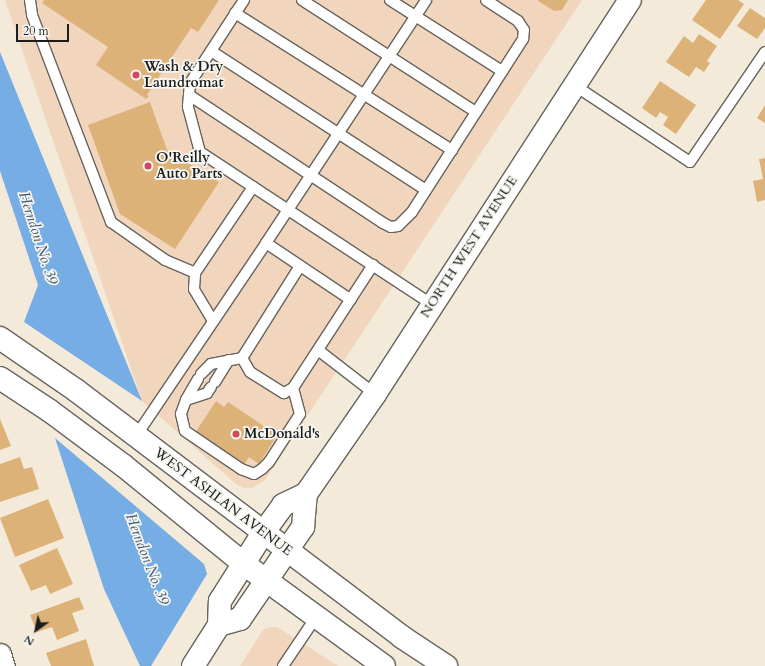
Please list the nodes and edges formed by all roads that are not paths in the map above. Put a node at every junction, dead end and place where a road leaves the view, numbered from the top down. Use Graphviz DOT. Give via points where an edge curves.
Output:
graph roads {
  1 [pos="30,0"];
  2 [pos="244,0"];
  3 [pos="302,0"];
  4 [pos="390,0"];
  5 [pos="426,0"];
  6 [pos="486,0"];
  7 [pos="630,0"];
  8 [pos="236,13"];
  9 [pos="415,16"];
  10 [pos="211,51"];
  11 [pos="765,52"];
  12 [pos="389,56"];
  13 [pos="502,71"];
  14 [pos="574,85"];
  15 [pos="189,95"];
  16 [pos="364,95"];
  17 [pos="476,112"];
  18 [pos="338,134"];
  19 [pos="452,150"];
  20 [pos="311,176"];
  21 [pos="253,187"];
  22 [pos="426,190"];
  23 [pos="288,210"];
  24 [pos="266,243"];
  25 [pos="373,265"];
  26 [pos="300,266"];
  27 [pos="195,273"];
  28 [pos="351,300"];
  29 [pos="431,304"];
  30 [pos="213,321"];
  31 [pos="0,338"];
  32 [pos="318,350"];
  33 [pos="0,356"];
  34 [pos="242,358"];
  35 [pos="229,360"];
  36 [pos="0,378"];
  37 [pos="293,388"];
  38 [pos="77,391"];
  39 [pos="374,394"];
  40 [pos="186,400"];
  41 [pos="136,436"];
  42 [pos="306,494"];
  43 [pos="263,533"];
  44 [pos="287,550"];
  45 [pos="244,564"];
  46 [pos="266,580"];
  47 [pos="316,617"];
  48 [pos="219,625"];
  49 [pos="0,654"];
  50 [pos="4,666"];
  51 [pos="193,666"];
  52 [pos="283,666"];
  53 [pos="384,666"];
  54 [pos="446,666"];
  1 -- 27 [label="lane" via="32,15 111,222 165,260"];
  2 -- 8 [label="lane"];
  3 -- 12 [label="lane"];
  4 -- 9 [label="lane"];
  5 -- 9 [label="lane"];
  6 -- 13 [label="lane" via="518,21 524,30 523,39"];
  7 -- 14 [label="main road, NORTH WEST AVENUE"];
  8 -- 10 [label="lane"];
  8 -- 16 [label="lane"];
  9 -- 12 [label="lane"];
  9 -- 13 [label="lane"];
  10 -- 15 [label="lane" via="190,83"];
  10 -- 18 [label="lane"];
  11 -- 14 [label="lane" via="690,162"];
  12 -- 16 [label="lane"];
  12 -- 17 [label="lane"];
  13 -- 17 [label="lane"];
  14 -- 29 [label="main road, NORTH WEST AVENUE"];
  15 -- 20 [label="lane"];
  15 -- 21 [label="lane" via="188,107 200,152"];
  16 -- 18 [label="lane"];
  16 -- 19 [label="lane"];
  17 -- 19 [label="lane"];
  18 -- 20 [label="lane"];
  18 -- 22 [label="lane"];
  19 -- 22 [label="lane"];
  20 -- 22 [label="lane" via="391,227 398,226 405,220"];
  20 -- 23 [label="lane"];
  21 -- 23 [label="lane"];
  21 -- 27 [label="lane"];
  23 -- 24 [label="lane"];
  23 -- 25 [label="lane"];
  24 -- 26 [label="lane"];
  24 -- 30 [label="lane"];
  25 -- 28 [label="lane"];
  25 -- 29 [label="lane"];
  26 -- 28 [label="lane"];
  26 -- 34 [label="lane"];
  27 -- 30 [label="lane" via="194,289"];
  28 -- 32 [label="lane"];
  29 -- 39 [label="main road, NORTH WEST AVENUE"];
  30 -- 41 [label="lane"];
  31 -- 38 [label="main road, WEST ASHLAN AVENUE"];
  32 -- 37 [label="lane"];
  32 -- 39 [label="lane"];
  33 -- 38 [label="main road"];
  34 -- 35 [label="lane"];
  34 -- 37 [label="lane" via="250,372 284,393"];
  35 -- 40 [label="lane" via="207,393"];
  35 -- 40 [label="lane" via="211,364 202,370"];
  36 -- 45 [label="main road" via="50,411 124,466"];
  37 -- 40 [label="lane" via="300,414 269,462 254,474 241,469 185,431 181,414"];
  38 -- 41 [label="main road, WEST ASHLAN AVENUE"];
  39 -- 42 [label="main road, NORTH WEST AVENUE"];
  41 -- 43 [label="main road, WEST ASHLAN AVENUE"];
  42 -- 43 [label="main road" via="283,505"];
  42 -- 44 [label="main road, NORTH WEST AVENUE" via="303,526"];
  43 -- 44 [label="main road, WEST ASHLAN AVENUE"];
  43 -- 45 [label="main road"];
  44 -- 46 [label="main road, NORTH WEST AVENUE"];
  44 -- 54 [label="main road, WEST ASHLAN AVENUE" via="402,637"];
  45 -- 46 [label="main road"];
  45 -- 48 [label="main road" via="220,601"];
  46 -- 47 [label="main road"];
  46 -- 48 [label="main road, NORTH WEST AVENUE" via="240,619"];
  47 -- 52 [label="lane"];
  47 -- 53 [label="main road"];
  48 -- 51 [label="main road"];
  49 -- 50 [label="street"];
}
